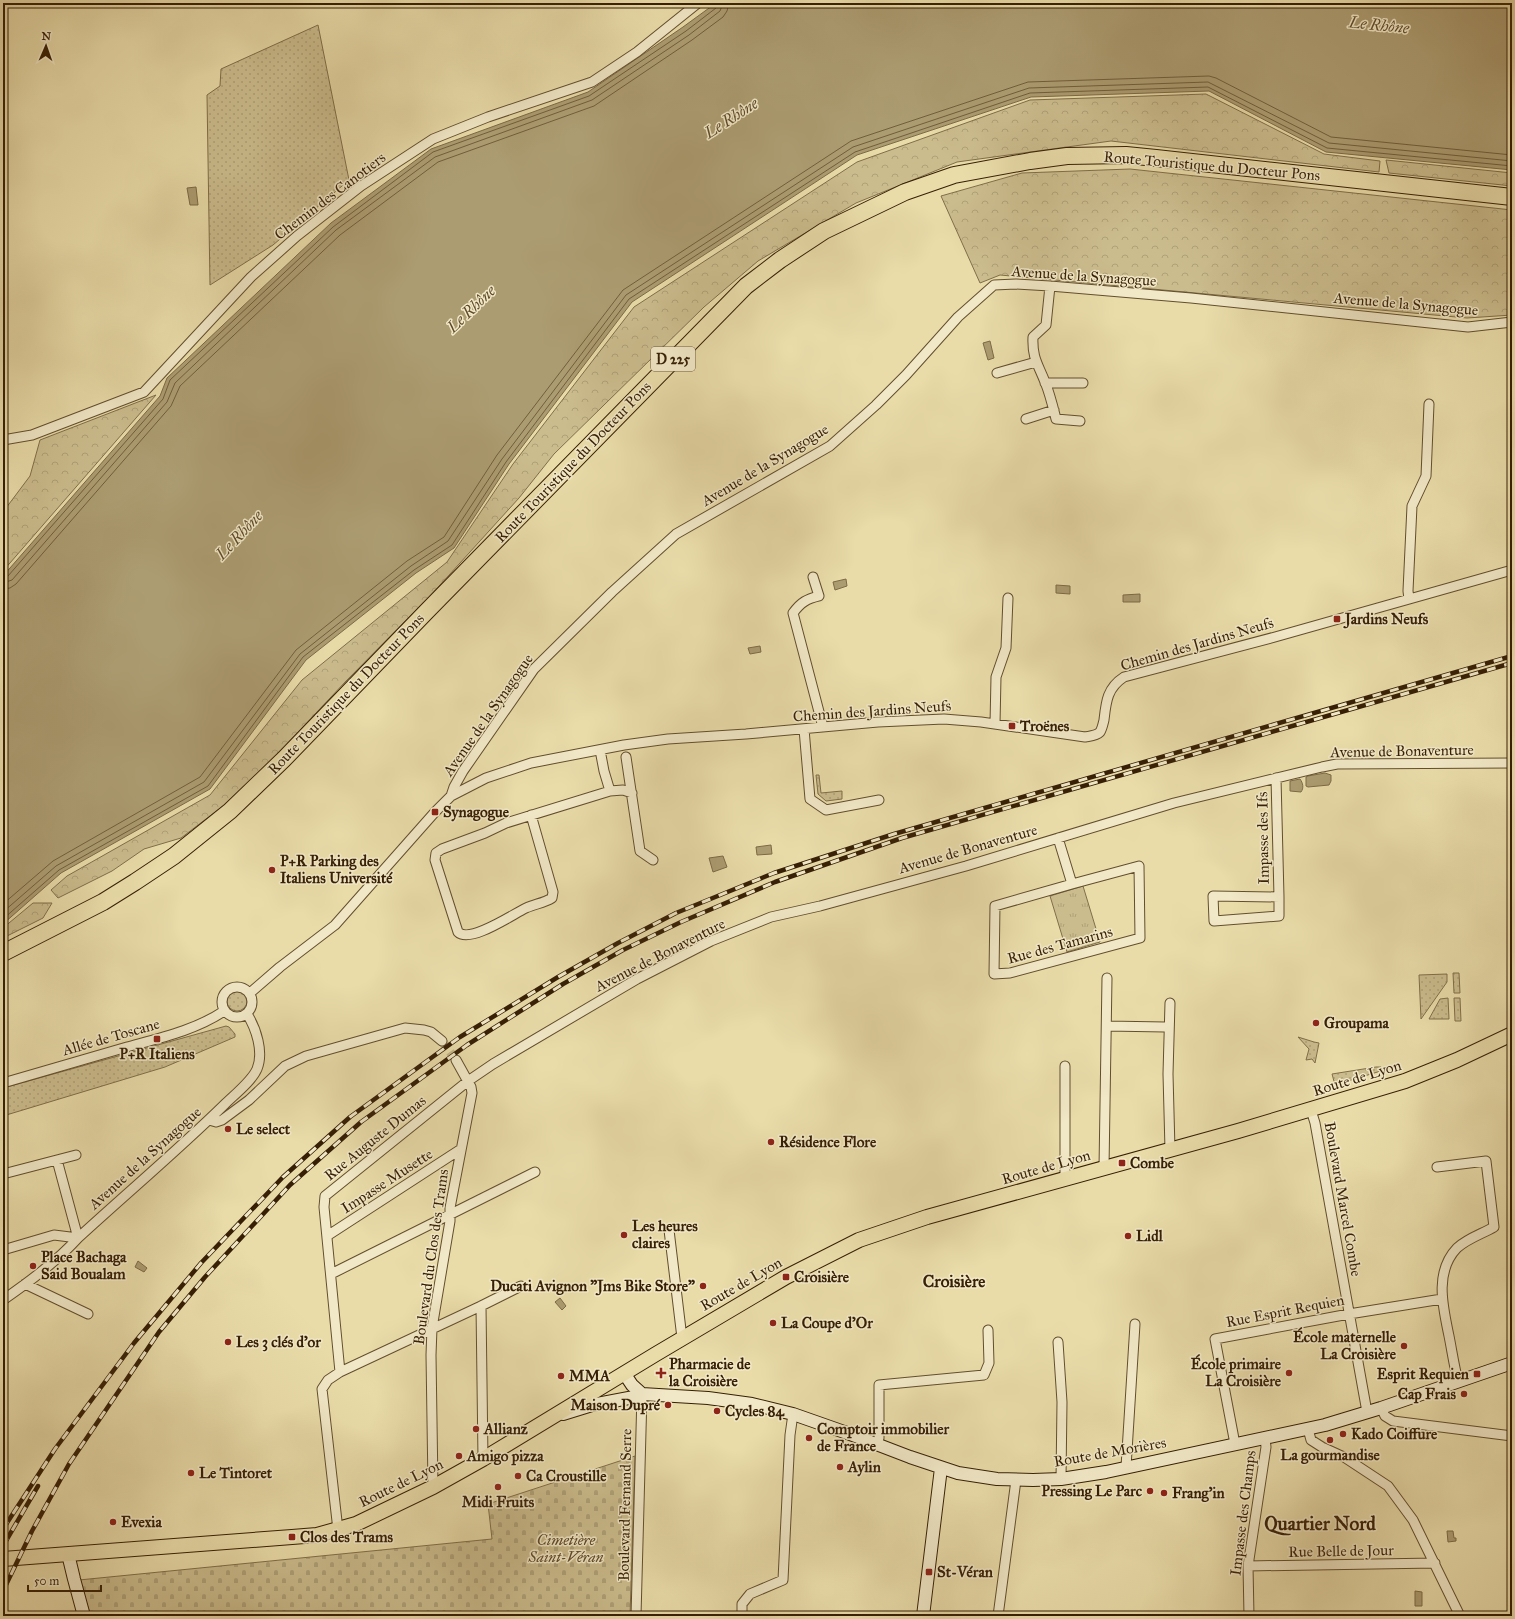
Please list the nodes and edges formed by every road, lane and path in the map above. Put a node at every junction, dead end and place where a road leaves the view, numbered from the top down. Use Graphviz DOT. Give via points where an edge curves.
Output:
graph roads {
  1 [pos="698,3"];
  2 [pos="687,7"];
  3 [pos="1512,196"];
  4 [pos="1050,286"];
  5 [pos="1512,322"];
  6 [pos="1036,362"];
  7 [pos="997,373"];
  8 [pos="1045,383"];
  9 [pos="1083,383"];
  10 [pos="1429,404"];
  11 [pos="1054,410"];
  12 [pos="1026,419"];
  13 [pos="1080,421"];
  14 [pos="3,440"];
  15 [pos="1512,570"];
  16 [pos="813,578"];
  17 [pos="1008,598"];
  18 [pos="1409,599"];
  19 [pos="995,724"];
  20 [pos="823,727"];
  21 [pos="804,729"];
  22 [pos="600,750"];
  23 [pos="626,757"];
  24 [pos="1512,763"];
  25 [pos="1276,778"];
  26 [pos="610,791"];
  27 [pos="632,793"];
  28 [pos="451,796"];
  29 [pos="879,800"];
  30 [pos="531,815"];
  31 [pos="1058,838"];
  32 [pos="653,860"];
  33 [pos="1072,884"];
  34 [pos="1279,897"];
  35 [pos="3,953"];
  36 [pos="1107,978"];
  37 [pos="250,993"];
  38 [pos="1170,1003"];
  39 [pos="224,1011"];
  40 [pos="247,1014"];
  41 [pos="1107,1026"];
  42 [pos="1165,1027"];
  43 [pos="1512,1034"];
  44 [pos="442,1041"];
  45 [pos="456,1060"];
  46 [pos="1065,1066"];
  47 [pos="468,1081"];
  48 [pos="3,1083"];
  49 [pos="1311,1110"];
  50 [pos="209,1120"];
  51 [pos="461,1149"];
  52 [pos="1170,1150"];
  53 [pos="76,1155"];
  54 [pos="57,1160"];
  55 [pos="1437,1167"];
  56 [pos="1104,1168"];
  57 [pos="535,1172"];
  58 [pos="3,1174"];
  59 [pos="1065,1179"];
  60 [pos="450,1214"];
  61 [pos="669,1230"];
  62 [pos="328,1236"];
  63 [pos="78,1238"];
  64 [pos="3,1250"];
  65 [pos="332,1274"];
  66 [pos="25,1284"];
  67 [pos="520,1286"];
  68 [pos="1442,1299"];
  69 [pos="3,1300"];
  70 [pos="481,1306"];
  71 [pos="88,1314"];
  72 [pos="1349,1314"];
  73 [pos="1135,1324"];
  74 [pos="432,1328"];
  75 [pos="988,1330"];
  76 [pos="682,1338"];
  77 [pos="1058,1342"];
  78 [pos="1512,1363"];
  79 [pos="340,1372"];
  80 [pos="624,1373"];
  81 [pos="1458,1381"];
  82 [pos="642,1394"];
  83 [pos="1381,1408"];
  84 [pos="1367,1412"];
  85 [pos="793,1414"];
  86 [pos="549,1419"];
  87 [pos="1308,1429"];
  88 [pos="1512,1436"];
  89 [pos="1264,1438"];
  90 [pos="1235,1444"];
  91 [pos="877,1445"];
  92 [pos="483,1460"];
  93 [pos="1126,1467"];
  94 [pos="941,1468"];
  95 [pos="1061,1479"];
  96 [pos="1016,1480"];
  97 [pos="433,1488"];
  98 [pos="338,1530"];
  99 [pos="68,1554"];
  100 [pos="3,1559"];
  101 [pos="1434,1563"];
  102 [pos="1248,1566"];
  103 [pos="84,1616"];
  104 [pos="636,1616"];
  105 [pos="742,1616"];
  106 [pos="923,1616"];
  107 [pos="998,1616"];
  108 [pos="1249,1616"];
  109 [pos="1460,1616"];
  1 -- 2 [label="street, Chemin des Canotiers"];
  2 -- 14 [label="street, Chemin des Canotiers" via="637,52 592,82 488,117 433,139 361,186 297,236 251,277 144,392 32,435"];
  3 -- 35 [label="highway, Route Touristique du Docteur Pons / D 225" via="1126,155 1067,156 954,175 906,192 824,231 746,286 284,759 230,811 174,856 135,882 103,902"];
  4 -- 5 [label="street, Avenue de la Synagogue" via="1468,327"];
  4 -- 6 [label="street" via="1046,325 1033,337 1032,350"];
  4 -- 28 [label="street, Avenue de la Synagogue" via="994,285 958,317 876,405 830,446 676,534 612,592 534,669 463,770"];
  6 -- 7 [label="street"];
  6 -- 8 [label="street"];
  8 -- 9 [label="street"];
  8 -- 11 [label="street"];
  10 -- 18 [label="street" via="1426,476 1412,506"];
  11 -- 12 [label="street"];
  11 -- 13 [label="street" via="1056,419"];
  15 -- 18 [label="street, Chemin des Jardins Neufs"];
  16 -- 20 [label="street" via="819,596 806,599 793,613"];
  17 -- 19 [label="street" via="1006,648 996,678"];
  18 -- 19 [label="street, Chemin des Jardins Neufs" via="1124,677 1108,693 1103,725 1100,732 1094,735 1063,735"];
  19 -- 20 [label="street, Chemin des Jardins Neufs" via="944,719"];
  20 -- 21 [label="street, Chemin des Jardins Neufs"];
  21 -- 22 [label="street, Chemin des Jardins Neufs" via="668,739"];
  21 -- 29 [label="street" via="810,798 826,810"];
  22 -- 26 [label="street"];
  22 -- 28 [label="street, Chemin des Jardins Neufs" via="515,767"];
  23 -- 27 [label="street"];
  24 -- 25 [label="street, Avenue de Bonaventure" via="1336,764"];
  25 -- 31 [label="street, Avenue de Bonaventure" via="1174,803"];
  25 -- 34 [label="street, Impasse des Ifs"];
  26 -- 27 [label="street" via="623,790"];
  26 -- 30 [label="street"];
  27 -- 32 [label="street" via="640,851"];
  28 -- 37 [label="street, Avenue de la Synagogue" via="335,924"];
  30 -- 30 [label="street" via="436,853 435,860 458,932 461,934 467,935 490,928 527,907 552,898 553,892"];
  31 -- 33 [label="street"];
  31 -- 47 [label="street, Avenue de Bonaventure" via="820,906 771,917 711,941 631,983 492,1064"];
  33 -- 33 [label="street, Rue des Tamarins" via="1139,866 1140,938 1010,973 994,974 995,906"];
  34 -- 34 [label="street, Impasse des Ifs" via="1212,896 1214,921 1279,916"];
  36 -- 41 [label="street"];
  37 -- 39 [label="street" via="240,987 228,989 221,1002"];
  37 -- 40 [label="street" via="252,1004"];
  38 -- 52 [label="street"];
  39 -- 40 [label="street" via="232,1017"];
  39 -- 48 [label="street, Allée de Toscane" via="195,1026 157,1039"];
  40 -- 50 [label="street, Avenue de la Synagogue" via="258,1042 258,1068"];
  41 -- 42 [label="street"];
  41 -- 56 [label="street"];
  43 -- 49 [label="main road, Route de Lyon" via="1433,1071"];
  44 -- 50 [label="street" via="431,1032 405,1028 306,1056 285,1066 249,1100 222,1120"];
  45 -- 47 [label="street"];
  46 -- 59 [label="street"];
  47 -- 51 [label="street, Boulevard du Clos des Trams" via="472,1093"];
  47 -- 62 [label="street, Rue Auguste Dumas" via="325,1196"];
  49 -- 52 [label="main road, Route de Lyon"];
  49 -- 72 [label="street, Boulevard Marcel Combe"];
  50 -- 63 [label="street, Avenue de la Synagogue"];
  51 -- 60 [label="street, Boulevard du Clos des Trams"];
  51 -- 62 [label="street, Impasse Musette"];
  52 -- 56 [label="main road, Route de Lyon"];
  53 -- 54 [label="street"];
  54 -- 58 [label="street"];
  54 -- 63 [label="street"];
  55 -- 68 [label="street" via="1486,1161 1494,1227 1468,1239 1457,1249 1443,1279"];
  56 -- 59 [label="main road, Route de Lyon"];
  57 -- 60 [label="street"];
  59 -- 76 [label="main road, Route de Lyon" via="912,1222 859,1240 786,1277"];
  60 -- 65 [label="street"];
  60 -- 74 [label="street, Boulevard du Clos des Trams"];
  61 -- 76 [label="street"];
  62 -- 65 [label="street, Rue Auguste Dumas"];
  63 -- 64 [label="street" via="54,1235"];
  63 -- 66 [label="street, Avenue de la Synagogue" via="56,1260"];
  65 -- 79 [label="street, Rue Auguste Dumas"];
  66 -- 69 [label="street, Avenue de la Synagogue"];
  66 -- 71 [label="street"];
  67 -- 70 [label="street"];
  68 -- 72 [label="street, Rue Esprit Requien"];
  68 -- 81 [label="street"];
  70 -- 74 [label="street"];
  70 -- 92 [label="street"];
  72 -- 84 [label="street, Boulevard Marcel Combe"];
  72 -- 90 [label="street, Rue Esprit Requien" via="1216,1339"];
  73 -- 93 [label="street"];
  74 -- 79 [label="street"];
  74 -- 97 [label="street, Boulevard du Clos des Trams"];
  75 -- 91 [label="street" via="989,1363 984,1375 879,1385"];
  76 -- 80 [label="main road, Route de Lyon"];
  77 -- 95 [label="street" via="1062,1402"];
  78 -- 81 [label="main road, Route de Morières"];
  79 -- 98 [label="street" via="328,1380 322,1389"];
  80 -- 82 [label="main road"];
  80 -- 86 [label="main road, Route de Lyon"];
  81 -- 83 [label="main road, Route de Morières"];
  82 -- 85 [label="main road, Route de Morières" via="708,1398 752,1404"];
  82 -- 86 [label="main road, Route de Morières" via="592,1405"];
  82 -- 104 [label="street, Boulevard Fernand Serre"];
  83 -- 84 [label="main road, Route de Morières"];
  83 -- 88 [label="street" via="1385,1416 1393,1421"];
  84 -- 87 [label="main road, Route de Morières"];
  85 -- 91 [label="main road, Route de Morières"];
  85 -- 105 [label="street" via="783,1580 750,1594 742,1604"];
  86 -- 92 [label="main road, Route de Lyon"];
  87 -- 89 [label="main road, Route de Morières"];
  87 -- 101 [label="street" via="1311,1440 1344,1457 1388,1486 1413,1520"];
  89 -- 90 [label="main road, Route de Morières"];
  89 -- 102 [label="street, Impasse des Champs" via="1266,1447"];
  90 -- 93 [label="main road, Route de Morières"];
  91 -- 94 [label="main road, Route de Morières"];
  92 -- 97 [label="main road, Route de Lyon"];
  93 -- 95 [label="main road, Route de Morières"];
  94 -- 96 [label="main road, Route de Morières" via="977,1476"];
  94 -- 106 [label="main road"];
  95 -- 96 [label="main road, Route de Morières"];
  96 -- 107 [label="street"];
  97 -- 98 [label="main road, Route de Lyon"];
  98 -- 99 [label="main road, Route de Lyon" via="257,1540"];
  99 -- 100 [label="main road, Route de Lyon"];
  99 -- 103 [label="main road"];
  101 -- 102 [label="street, Rue Belle de Jour"];
  101 -- 109 [label="street"];
  102 -- 108 [label="street, Impasse des Champs"];
}
